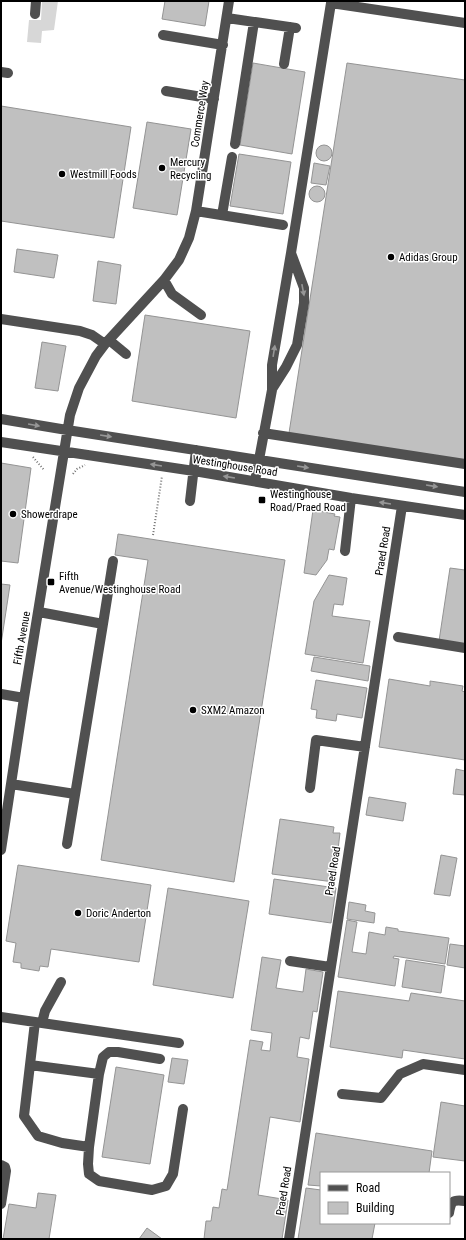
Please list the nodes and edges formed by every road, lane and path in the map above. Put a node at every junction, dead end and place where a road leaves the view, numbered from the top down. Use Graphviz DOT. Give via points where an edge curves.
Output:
graph roads {
  1 [pos="36,1"];
  2 [pos="229,1"];
  3 [pos="35,14"];
  4 [pos="227,18"];
  5 [pos="254,22"];
  6 [pos="465,23"];
  7 [pos="163,35"];
  8 [pos="223,45"];
  9 [pos="284,64"];
  10 [pos="166,91"];
  11 [pos="214,99"];
  12 [pos="235,144"];
  13 [pos="232,157"];
  14 [pos="196,211"];
  15 [pos="222,215"];
  16 [pos="283,225"];
  17 [pos="291,253"];
  18 [pos="164,280"];
  19 [pos="201,315"];
  20 [pos="1,319"];
  21 [pos="107,342"];
  22 [pos="126,354"];
  23 [pos="272,390"];
  24 [pos="1,419"];
  25 [pos="67,430"];
  26 [pos="263,434"];
  27 [pos="1,442"];
  28 [pos="196,450"];
  29 [pos="64,451"];
  30 [pos="259,460"];
  31 [pos="465,464"];
  32 [pos="164,467"];
  33 [pos="194,471"];
  34 [pos="255,481"];
  35 [pos="465,492"];
  36 [pos="351,498"];
  37 [pos="190,501"];
  38 [pos="402,506"];
  39 [pos="465,516"];
  40 [pos="153,535"];
  41 [pos="345,551"];
  42 [pos="113,560"];
  43 [pos="39,612"];
  44 [pos="103,624"];
  45 [pos="398,637"];
  46 [pos="465,648"];
  47 [pos="1,694"];
  48 [pos="24,698"];
  49 [pos="364,747"];
  50 [pos="11,784"];
  51 [pos="310,788"];
  52 [pos="75,794"];
  53 [pos="67,844"];
  54 [pos="1,850"];
  55 [pos="290,961"];
  56 [pos="330,967"];
  57 [pos="61,982"];
  58 [pos="1,1017"];
  59 [pos="39,1022"];
  60 [pos="179,1043"];
  61 [pos="160,1059"];
  62 [pos="30,1065"];
  63 [pos="465,1070"];
  64 [pos="99,1074"];
  65 [pos="342,1094"];
  66 [pos="182,1109"];
  67 [pos="89,1147"];
  68 [pos="1,1165"];
  69 [pos="465,1201"];
  70 [pos="1,1204"];
  71 [pos="450,1208"];
  72 [pos="288,1239"];
  1 -- 3 [label="street"];
  2 -- 4 [label="street, Commerce Way"];
  4 -- 5 [label="street"];
  4 -- 8 [label="street, Commerce Way"];
  5 -- 9 [label="street" via="293,28"];
  5 -- 12 [label="street"];
  6 -- 17 [label="street" via="331,3"];
  7 -- 8 [label="street"];
  8 -- 11 [label="street, Commerce Way"];
  10 -- 11 [label="street"];
  11 -- 14 [label="street, Commerce Way"];
  13 -- 15 [label="street"];
  14 -- 15 [label="street"];
  14 -- 18 [label="street, Commerce Way" via="184,250"];
  15 -- 16 [label="street"];
  23 -- 17 [label="street, one-way" via="272,365"];
  17 -- 23 [label="street, one-way" via="304,288 304,303 297,345"];
  18 -- 19 [label="street" via="172,294"];
  18 -- 21 [label="street, Commerce Way"];
  20 -- 21 [label="street" via="80,331"];
  21 -- 22 [label="street"];
  21 -- 25 [label="street, Commerce Way" via="79,388"];
  23 -- 26 [label="street"];
  24 -- 25 [label="street, Westinghouse Road, one-way"];
  25 -- 28 [label="street, Westinghouse Road, one-way"];
  25 -- 29 [label="street, Fifth Avenue"];
  26 -- 30 [label="street"];
  26 -- 31 [label="street"];
  27 -- 29 [label="street, Westinghouse Road"];
  28 -- 30 [label="street, Westinghouse Road"];
  28 -- 33 [label="street"];
  32 -- 29 [label="street, Westinghouse Road, one-way"];
  29 -- 43 [label="street, Fifth Avenue"];
  30 -- 34 [label="street"];
  30 -- 35 [label="street, Westinghouse Road, one-way"];
  32 -- 33 [label="street, Westinghouse Road"];
  32 -- 40 [label="path"];
  34 -- 33 [label="street, Westinghouse Road, one-way"];
  33 -- 37 [label="street"];
  34 -- 36 [label="street, Westinghouse Road"];
  38 -- 36 [label="street, Westinghouse Road, one-way"];
  36 -- 41 [label="street"];
  38 -- 39 [label="street, Westinghouse Road"];
  38 -- 49 [label="street, Praed Road"];
  42 -- 44 [label="street"];
  43 -- 44 [label="street"];
  43 -- 48 [label="street, Fifth Avenue"];
  44 -- 52 [label="street"];
  45 -- 46 [label="street"];
  47 -- 48 [label="street"];
  48 -- 50 [label="street, Fifth Avenue"];
  49 -- 51 [label="street" via="316,740"];
  49 -- 56 [label="street, Praed Road"];
  50 -- 52 [label="street"];
  50 -- 54 [label="street, Fifth Avenue"];
  52 -- 53 [label="street"];
  55 -- 56 [label="street"];
  56 -- 72 [label="street, Praed Road"];
  57 -- 59 [label="street"];
  58 -- 59 [label="street"];
  59 -- 60 [label="street"];
  59 -- 62 [label="street"];
  61 -- 64 [label="street" via="109,1052 103,1057"];
  62 -- 64 [label="street"];
  62 -- 67 [label="street" via="24,1116 38,1136"];
  63 -- 65 [label="street" via="423,1064 400,1074 381,1098"];
  64 -- 67 [label="street"];
  66 -- 67 [label="street" via="173,1174 166,1186 152,1190 99,1181 90,1174"];
  68 -- 70 [label="street" via="6,1171"];
  69 -- 71 [label="street" via="453,1201"];
}
